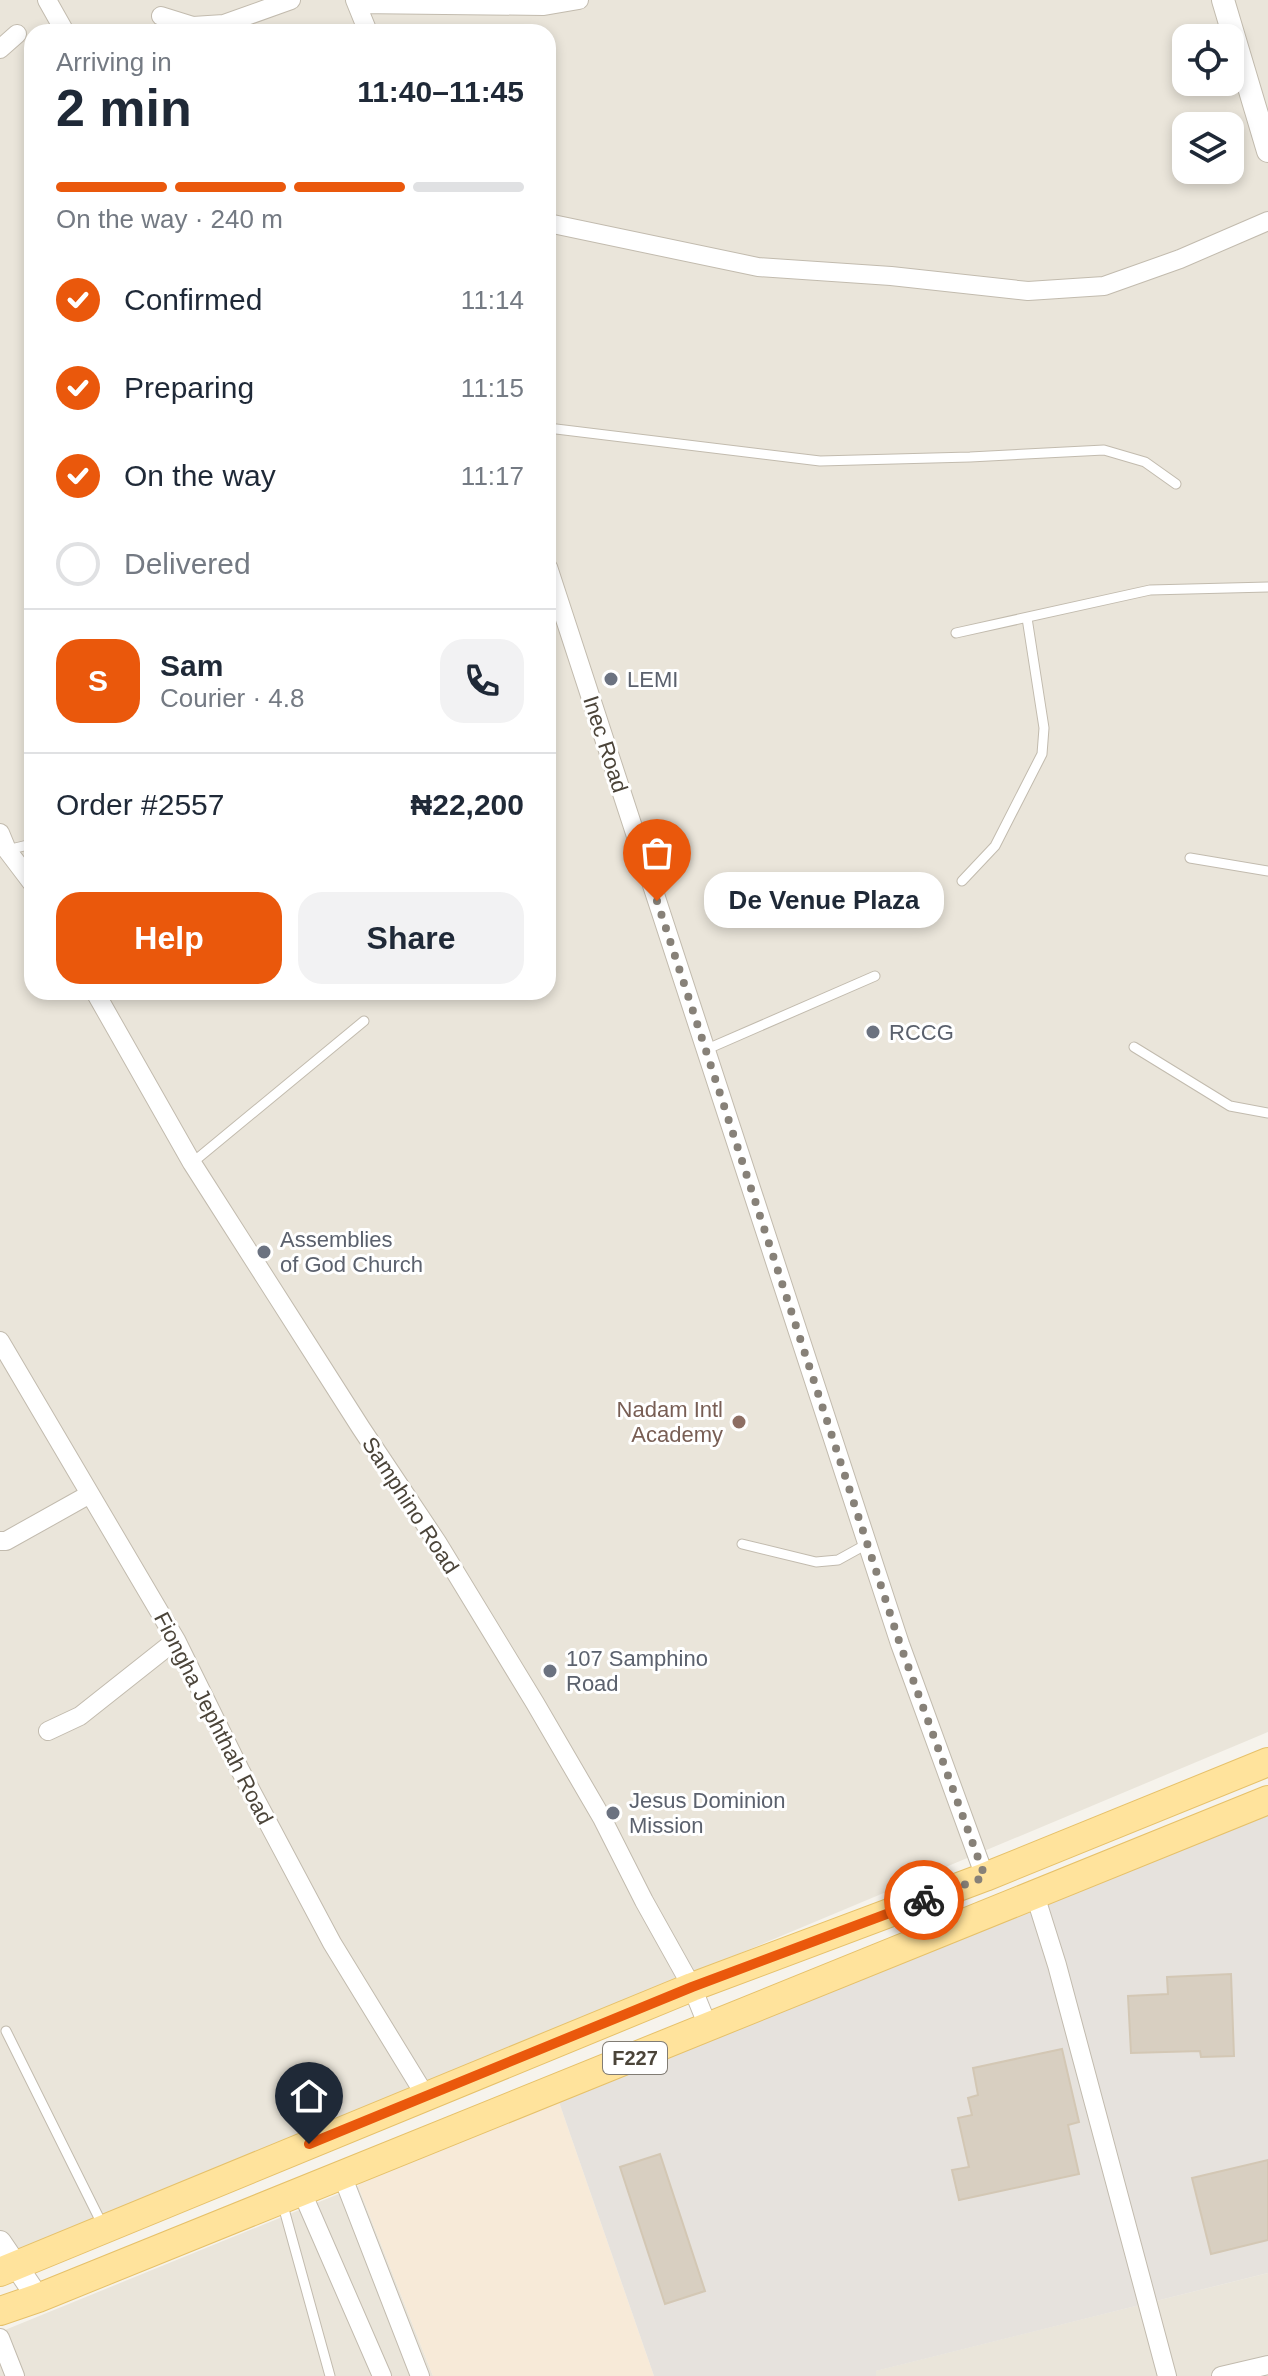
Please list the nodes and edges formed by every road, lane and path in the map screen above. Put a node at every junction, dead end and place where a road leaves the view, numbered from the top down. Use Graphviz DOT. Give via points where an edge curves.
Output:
graph roads {
  1 [pos="47,0"];
  2 [pos="291,0"];
  3 [pos="579,0"];
  4 [pos="1223,0"];
  5 [pos="356,2"];
  6 [pos="161,16"];
  7 [pos="60,24"];
  8 [pos="187,24"];
  9 [pos="224,24"];
  10 [pos="365,24"];
  11 [pos="17,34"];
  12 [pos="0,49"];
  13 [pos="1268,151"];
  14 [pos="1268,221"];
  15 [pos="556,225"];
  16 [pos="556,429"];
  17 [pos="1176,484"];
  18 [pos="1268,587"];
  19 [pos="556,611"];
  20 [pos="1027,618"];
  21 [pos="956,633"];
  22 [pos="4,841"];
  23 [pos="24,843"];
  24 [pos="1190,858"];
  25 [pos="24,871"];
  26 [pos="1268,871"];
  27 [pos="962,881"];
  28 [pos="875,976"];
  29 [pos="100,1000"];
  30 [pos="364,1021"];
  31 [pos="1134,1047"];
  32 [pos="705,1050"];
  33 [pos="1268,1113"];
  34 [pos="192,1163"];
  35 [pos="0,1341"];
  36 [pos="90,1494"];
  37 [pos="0,1541"];
  38 [pos="742,1544"];
  39 [pos="867,1544"];
  40 [pos="176,1640"];
  41 [pos="48,1731"];
  42 [pos="1268,1762"];
  43 [pos="1268,1800"];
  44 [pos="985,1877"];
  45 [pos="1035,1895"];
  46 [pos="692,1987"];
  47 [pos="709,2029"];
  48 [pos="6,2031"];
  49 [pos="425,2095"];
  50 [pos="342,2175"];
  51 [pos="291,2194"];
  52 [pos="105,2231"];
  53 [pos="0,2242"];
  54 [pos="6,2269"];
  55 [pos="38,2298"];
  56 [pos="0,2311"];
  57 [pos="0,2338"];
  58 [pos="1268,2365"];
  59 [pos="15,2376"];
  60 [pos="330,2376"];
  61 [pos="382,2376"];
  62 [pos="420,2376"];
  63 [pos="1167,2376"];
  64 [pos="1221,2376"];
  1 -- 7 [label="street"];
  2 -- 9 [label="street"];
  3 -- 5 [label="street" via="544,6"];
  4 -- 13 [label="street"];
  5 -- 10 [label="street"];
  6 -- 8 [label="street"];
  11 -- 12 [label="street"];
  14 -- 15 [label="street" via="1104,286 1028,291 758,267"];
  16 -- 17 [label="lane" via="820,461 1104,450 1145,462"];
  18 -- 20 [label="lane" via="1150,590"];
  19 -- 32 [label="street, Inec Road"];
  20 -- 21 [label="lane"];
  20 -- 27 [label="lane" via="1044,728 1042,754 995,846"];
  22 -- 23 [label="lane"];
  22 -- 25 [label="street"];
  24 -- 26 [label="lane"];
  28 -- 32 [label="lane"];
  29 -- 34 [label="street, Samphino Road"];
  30 -- 34 [label="lane"];
  31 -- 33 [label="lane" via="1230,1106"];
  32 -- 39 [label="street, Inec Road"];
  34 -- 46 [label="street, Samphino Road" via="510,1662 602,1818"];
  35 -- 36 [label="street, Fiongha Jephthah Road"];
  36 -- 37 [label="street"];
  36 -- 40 [label="street, Fiongha Jephthah Road"];
  38 -- 39 [label="lane" via="816,1562 838,1560"];
  39 -- 44 [label="street, Inec Road"];
  40 -- 41 [label="street" via="80,1716"];
  40 -- 49 [label="street, Fiongha Jephthah Road" via="332,1943"];
  42 -- 44 [label="main road, F227"];
  43 -- 45 [label="main road, F227"];
  44 -- 46 [label="main road, F227"];
  45 -- 47 [label="main road, F227"];
  45 -- 63 [label="street"];
  46 -- 47 [label="street, Samphino Road"];
  46 -- 49 [label="main road, F227"];
  47 -- 50 [label="main road, F227"];
  48 -- 52 [label="lane"];
  49 -- 52 [label="main road, F227"];
  50 -- 51 [label="main road, F227"];
  50 -- 62 [label="street"];
  51 -- 55 [label="main road, F227"];
  51 -- 60 [label="lane"];
  51 -- 61 [label="street"];
  52 -- 54 [label="main road, F227"];
  53 -- 54 [label="street"];
  54 -- 55 [label="street"];
  55 -- 56 [label="main road, F227"];
  57 -- 59 [label="street"];
  58 -- 64 [label="street"];
}
